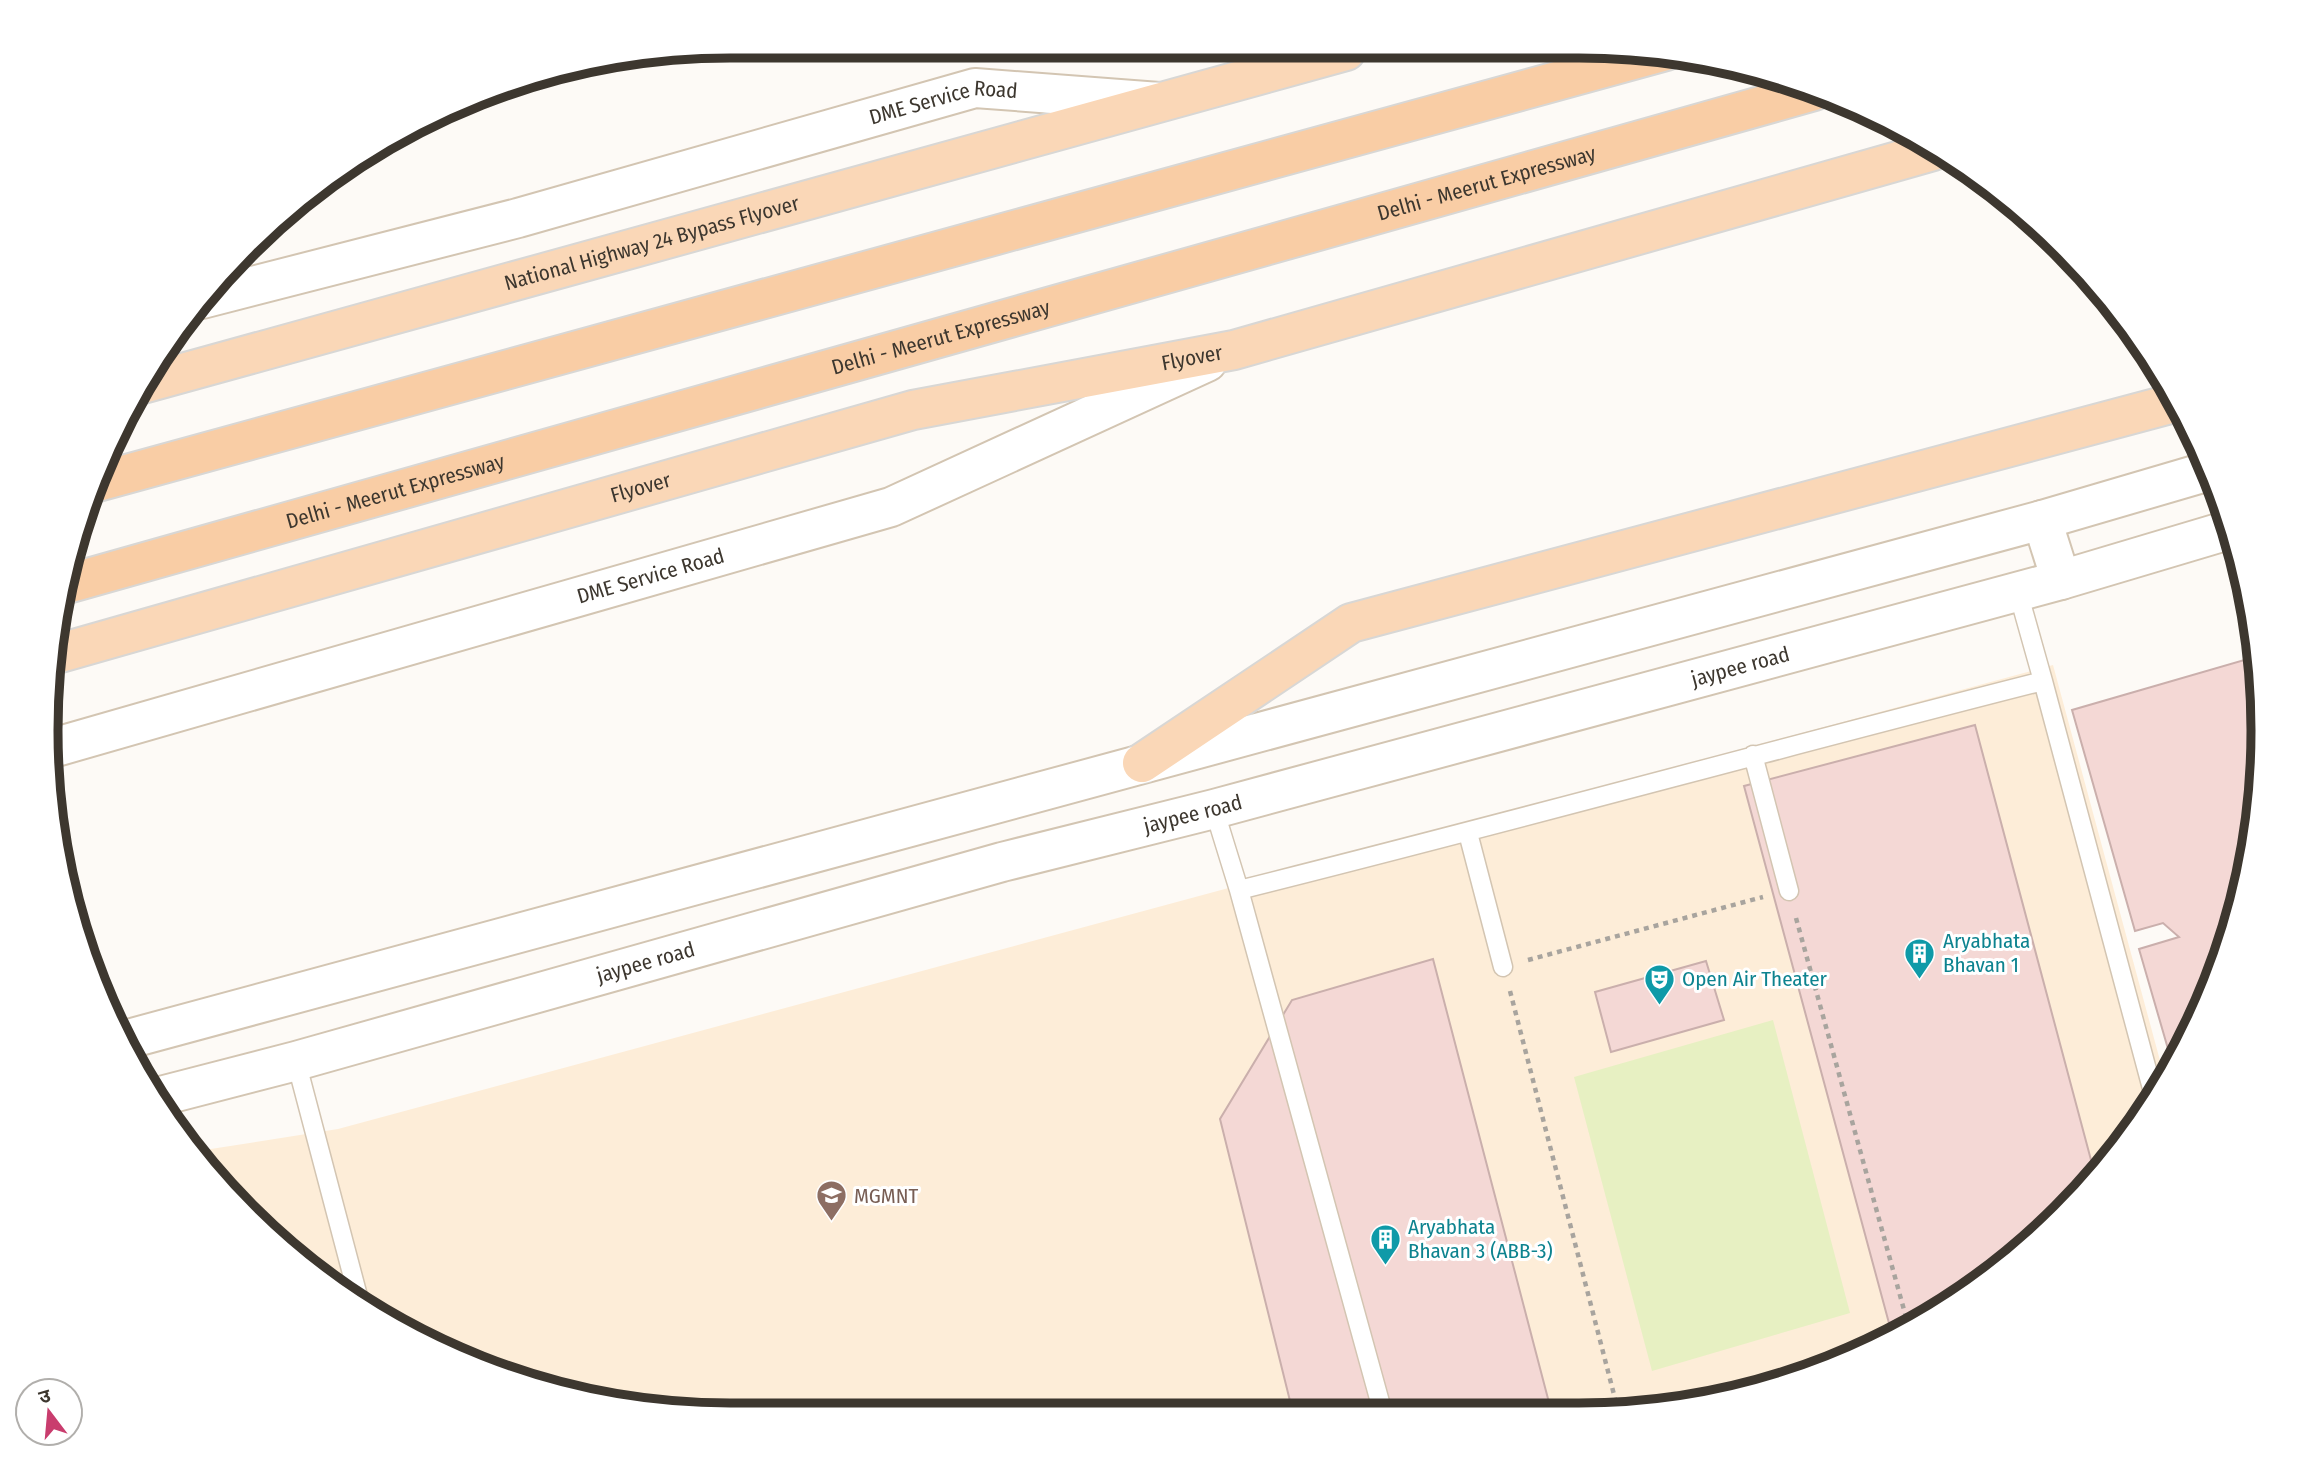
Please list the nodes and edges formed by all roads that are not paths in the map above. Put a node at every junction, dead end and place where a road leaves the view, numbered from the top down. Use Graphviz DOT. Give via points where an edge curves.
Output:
graph roads {
  1 [pos="1321,58"];
  2 [pos="1633,60"];
  3 [pos="1800,95"];
  4 [pos="1163,102"];
  5 [pos="1924,154"];
  6 [pos="219,295"];
  7 [pos="1234,349"];
  8 [pos="157,380"];
  9 [pos="2167,405"];
  10 [pos="2200,474"];
  11 [pos="106,481"];
  12 [pos="2042,520"];
  13 [pos="2221,532"];
  14 [pos="2061,580"];
  15 [pos="75,582"];
  16 [pos="2018,592"];
  17 [pos="63,652"];
  18 [pos="2043,681"];
  19 [pos="58,746"];
  20 [pos="1753,755"];
  21 [pos="1142,763"];
  22 [pos="984,806"];
  23 [pos="1214,809"];
  24 [pos="1468,833"];
  25 [pos="1002,862"];
  26 [pos="1239,890"];
  27 [pos="1789,891"];
  28 [pos="1503,967"];
  29 [pos="132,1038"];
  30 [pos="296,1061"];
  31 [pos="2151,1084"];
  32 [pos="165,1095"];
  33 [pos="356,1289"];
  34 [pos="1380,1403"];
  1 -- 4 [label="highway, National Highway 24 Bypass Flyover"];
  2 -- 11 [label="highway"];
  3 -- 15 [label="highway, Delhi - Meerut Expressway"];
  4 -- 6 [label="street, DME Service Road" via="975,88 519,218"];
  4 -- 8 [label="highway, National Highway 24 Bypass Flyover"];
  5 -- 7 [label="highway, Flyover"];
  7 -- 17 [label="highway, Flyover" via="913,410"];
  7 -- 19 [label="street, DME Service Road" via="891,506"];
  9 -- 21 [label="highway" via="1351,623"];
  10 -- 12 [label="street"];
  12 -- 14 [label="street"];
  12 -- 21 [label="street"];
  13 -- 14 [label="street, jaypee road"];
  14 -- 16 [label="street, jaypee road"];
  16 -- 18 [label="lane"];
  16 -- 23 [label="street, jaypee road"];
  18 -- 20 [label="lane"];
  18 -- 31 [label="lane"];
  20 -- 24 [label="lane"];
  20 -- 27 [label="lane"];
  21 -- 22 [label="street"];
  22 -- 25 [label="street"];
  22 -- 29 [label="street"];
  23 -- 25 [label="street, jaypee road"];
  23 -- 26 [label="lane"];
  24 -- 26 [label="lane"];
  24 -- 28 [label="lane"];
  25 -- 30 [label="street, jaypee road"];
  26 -- 34 [label="lane"];
  30 -- 32 [label="street, jaypee road"];
  30 -- 33 [label="lane"];
}
